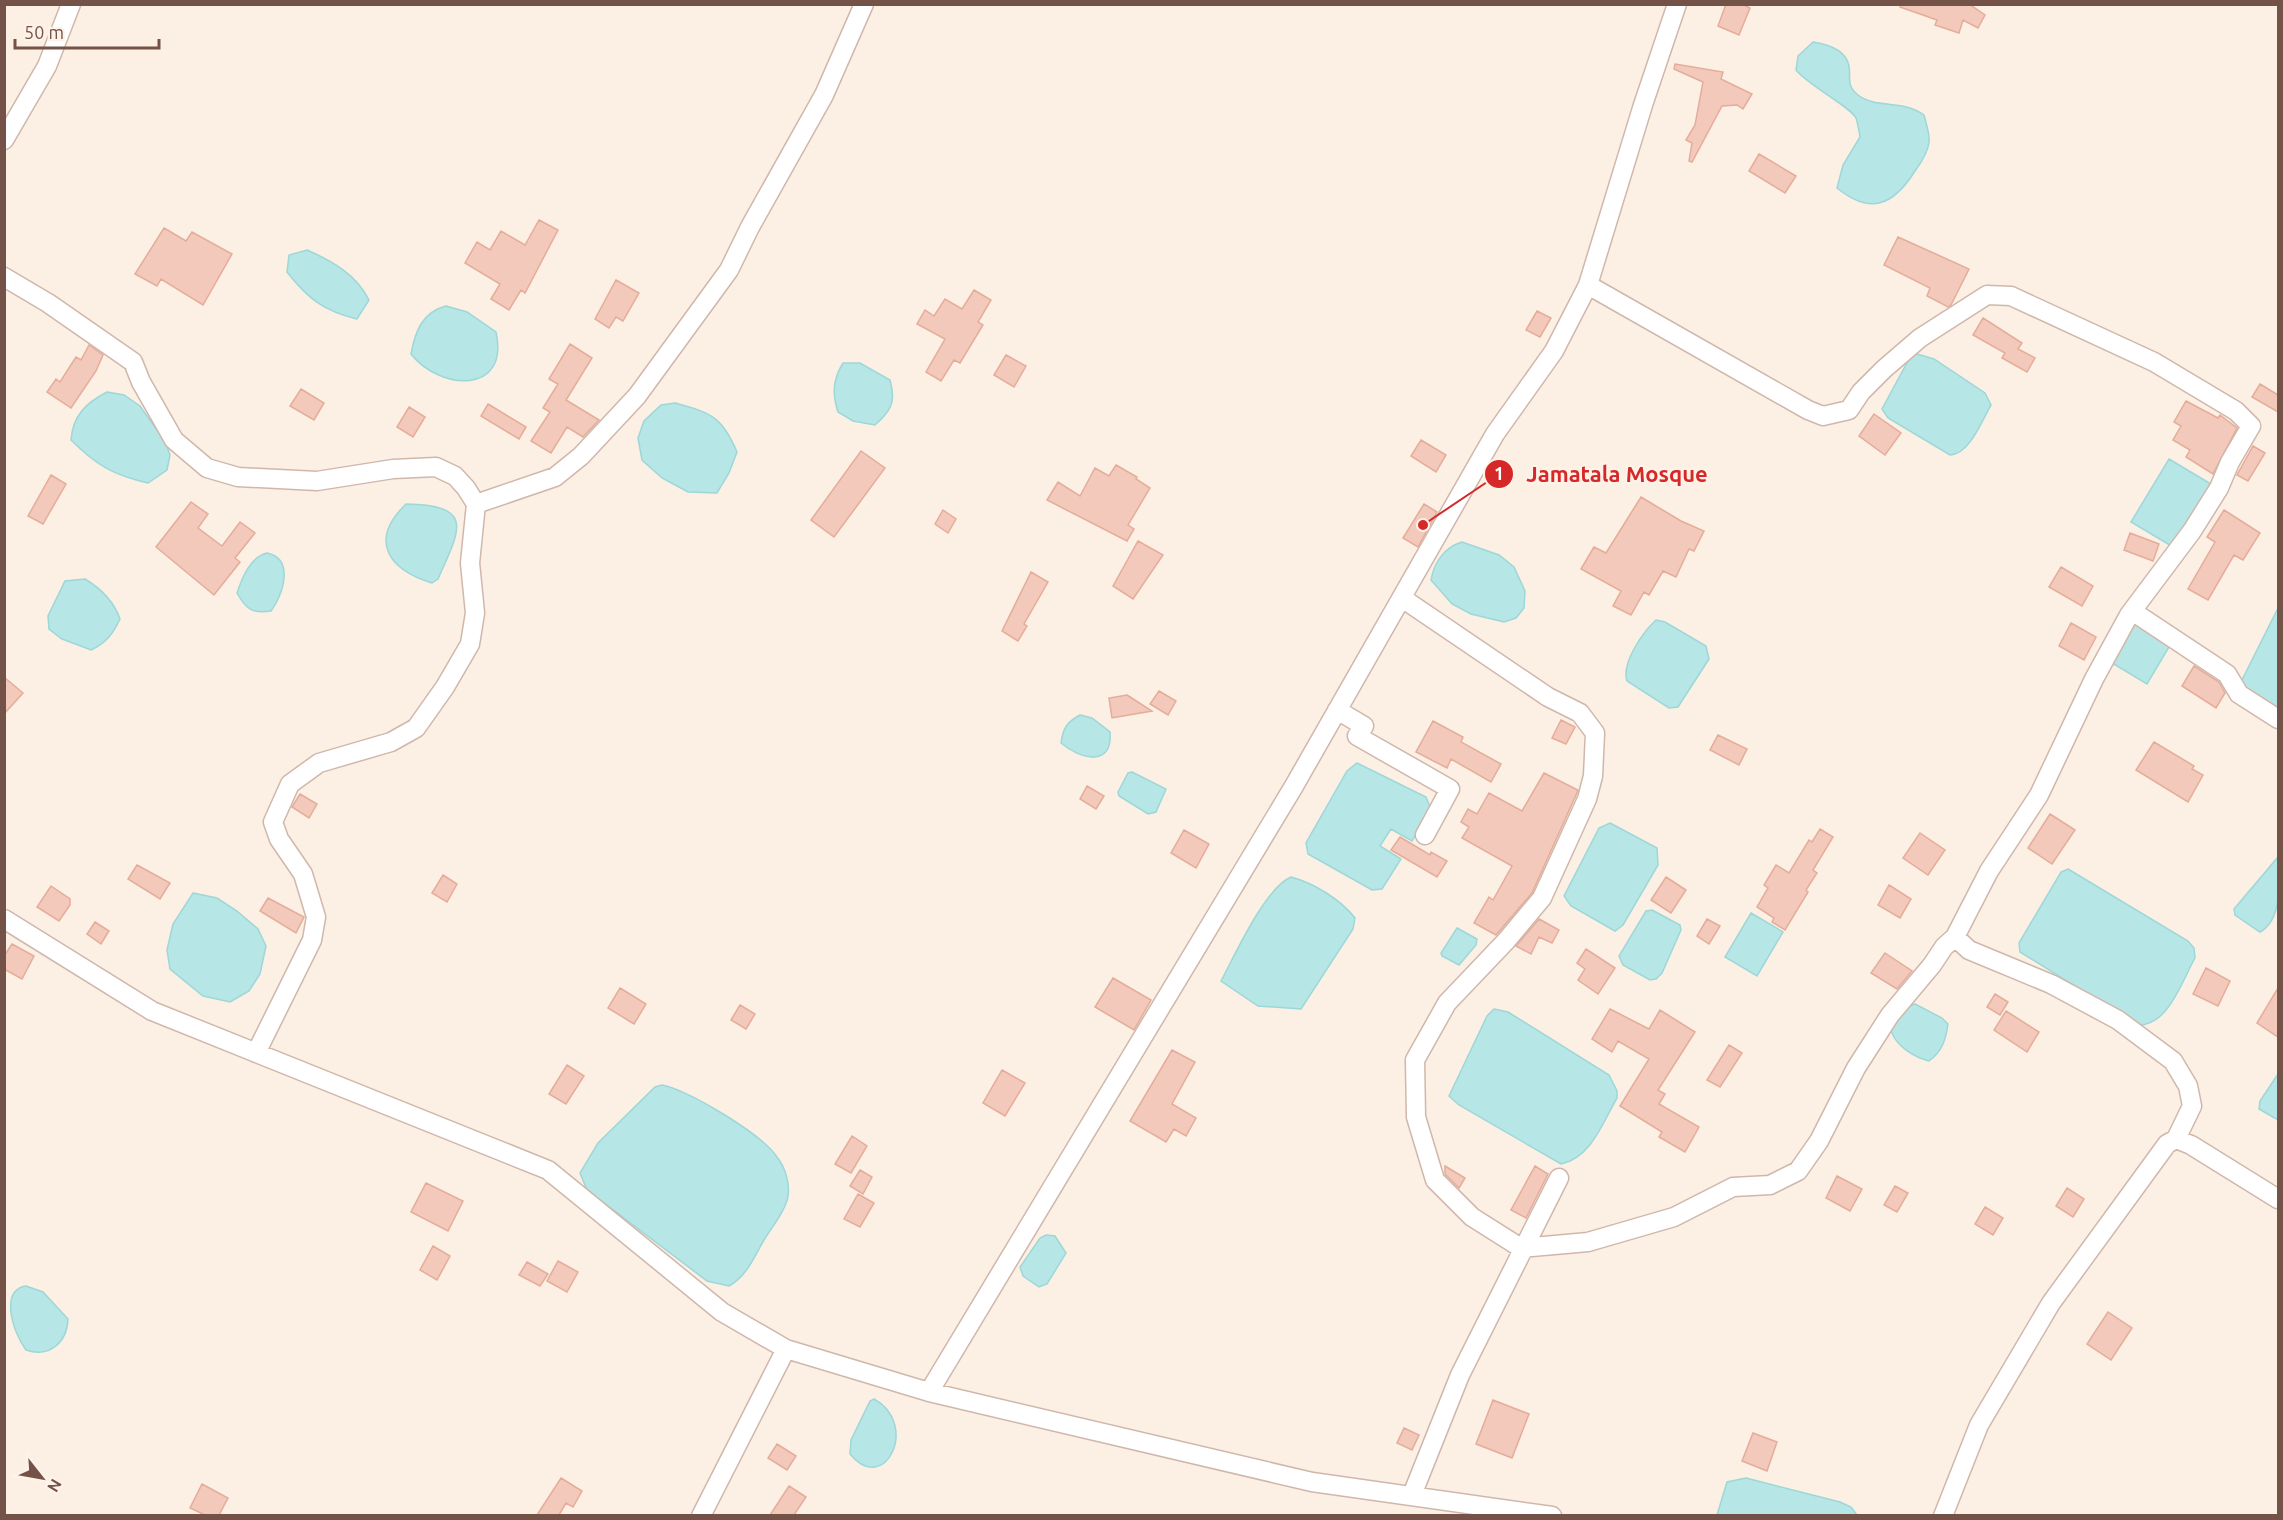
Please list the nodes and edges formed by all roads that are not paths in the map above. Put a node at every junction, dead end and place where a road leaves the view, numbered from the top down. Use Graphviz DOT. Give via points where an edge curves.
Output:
graph roads {
  1 [pos="71,4"];
  2 [pos="864,4"];
  3 [pos="1677,4"];
  4 [pos="4,140"];
  5 [pos="4,277"];
  6 [pos="1588,285"];
  7 [pos="476,504"];
  8 [pos="1402,598"];
  9 [pos="2132,611"];
  10 [pos="1337,710"];
  11 [pos="2278,718"];
  12 [pos="1425,835"];
  13 [pos="4,919"];
  14 [pos="1955,937"];
  15 [pos="256,1053"];
  16 [pos="2176,1139"];
  17 [pos="1558,1178"];
  18 [pos="2278,1199"];
  19 [pos="1521,1248"];
  20 [pos="786,1350"];
  21 [pos="929,1392"];
  22 [pos="1412,1495"];
  23 [pos="701,1515"];
  24 [pos="1552,1515"];
  25 [pos="1943,1515"];
  1 -- 4 [label="street" via="46,66"];
  2 -- 7 [label="street" via="824,95 729,270 637,396 555,477"];
  3 -- 6 [label="street"];
  5 -- 7 [label="street" via="133,362 174,440 207,468 237,477 317,481 436,467 455,476"];
  6 -- 8 [label="street" via="1554,351 1495,434"];
  6 -- 9 [label="street" via="1823,416 1850,410 1861,392 1920,338 1987,295 2011,296 2175,374 2236,411 2251,426 2192,531"];
  7 -- 15 [label="street" via="471,563 475,613 470,644 445,687 416,728 391,742 319,764 290,784 273,822 279,839 303,874 316,917 312,940"];
  8 -- 10 [label="street"];
  8 -- 19 [label="street" via="1548,697 1580,713 1595,733 1593,776 1587,799 1542,898 1447,1003 1415,1060 1416,1117 1435,1180 1472,1217"];
  9 -- 11 [label="street" via="2228,674 2239,694"];
  9 -- 14 [label="street" via="2039,795 1989,871"];
  10 -- 12 [label="street" via="1364,726 1357,736 1450,789"];
  10 -- 21 [label="street"];
  13 -- 15 [label="street" via="152,1011"];
  14 -- 16 [label="street" via="1969,950 2051,984 2118,1020 2173,1061 2188,1086 2192,1106"];
  14 -- 19 [label="street" via="1890,1015 1798,1171 1770,1185 1732,1187 1674,1216 1588,1242"];
  15 -- 20 [label="street" via="548,1170 722,1312"];
  16 -- 18 [label="street"];
  16 -- 25 [label="street" via="2167,1143 2051,1303 1979,1425"];
  17 -- 19 [label="street"];
  19 -- 22 [label="street" via="1460,1375"];
  20 -- 21 [label="street"];
  20 -- 23 [label="street"];
  21 -- 22 [label="street" via="1312,1482"];
  22 -- 24 [label="street"];
}
